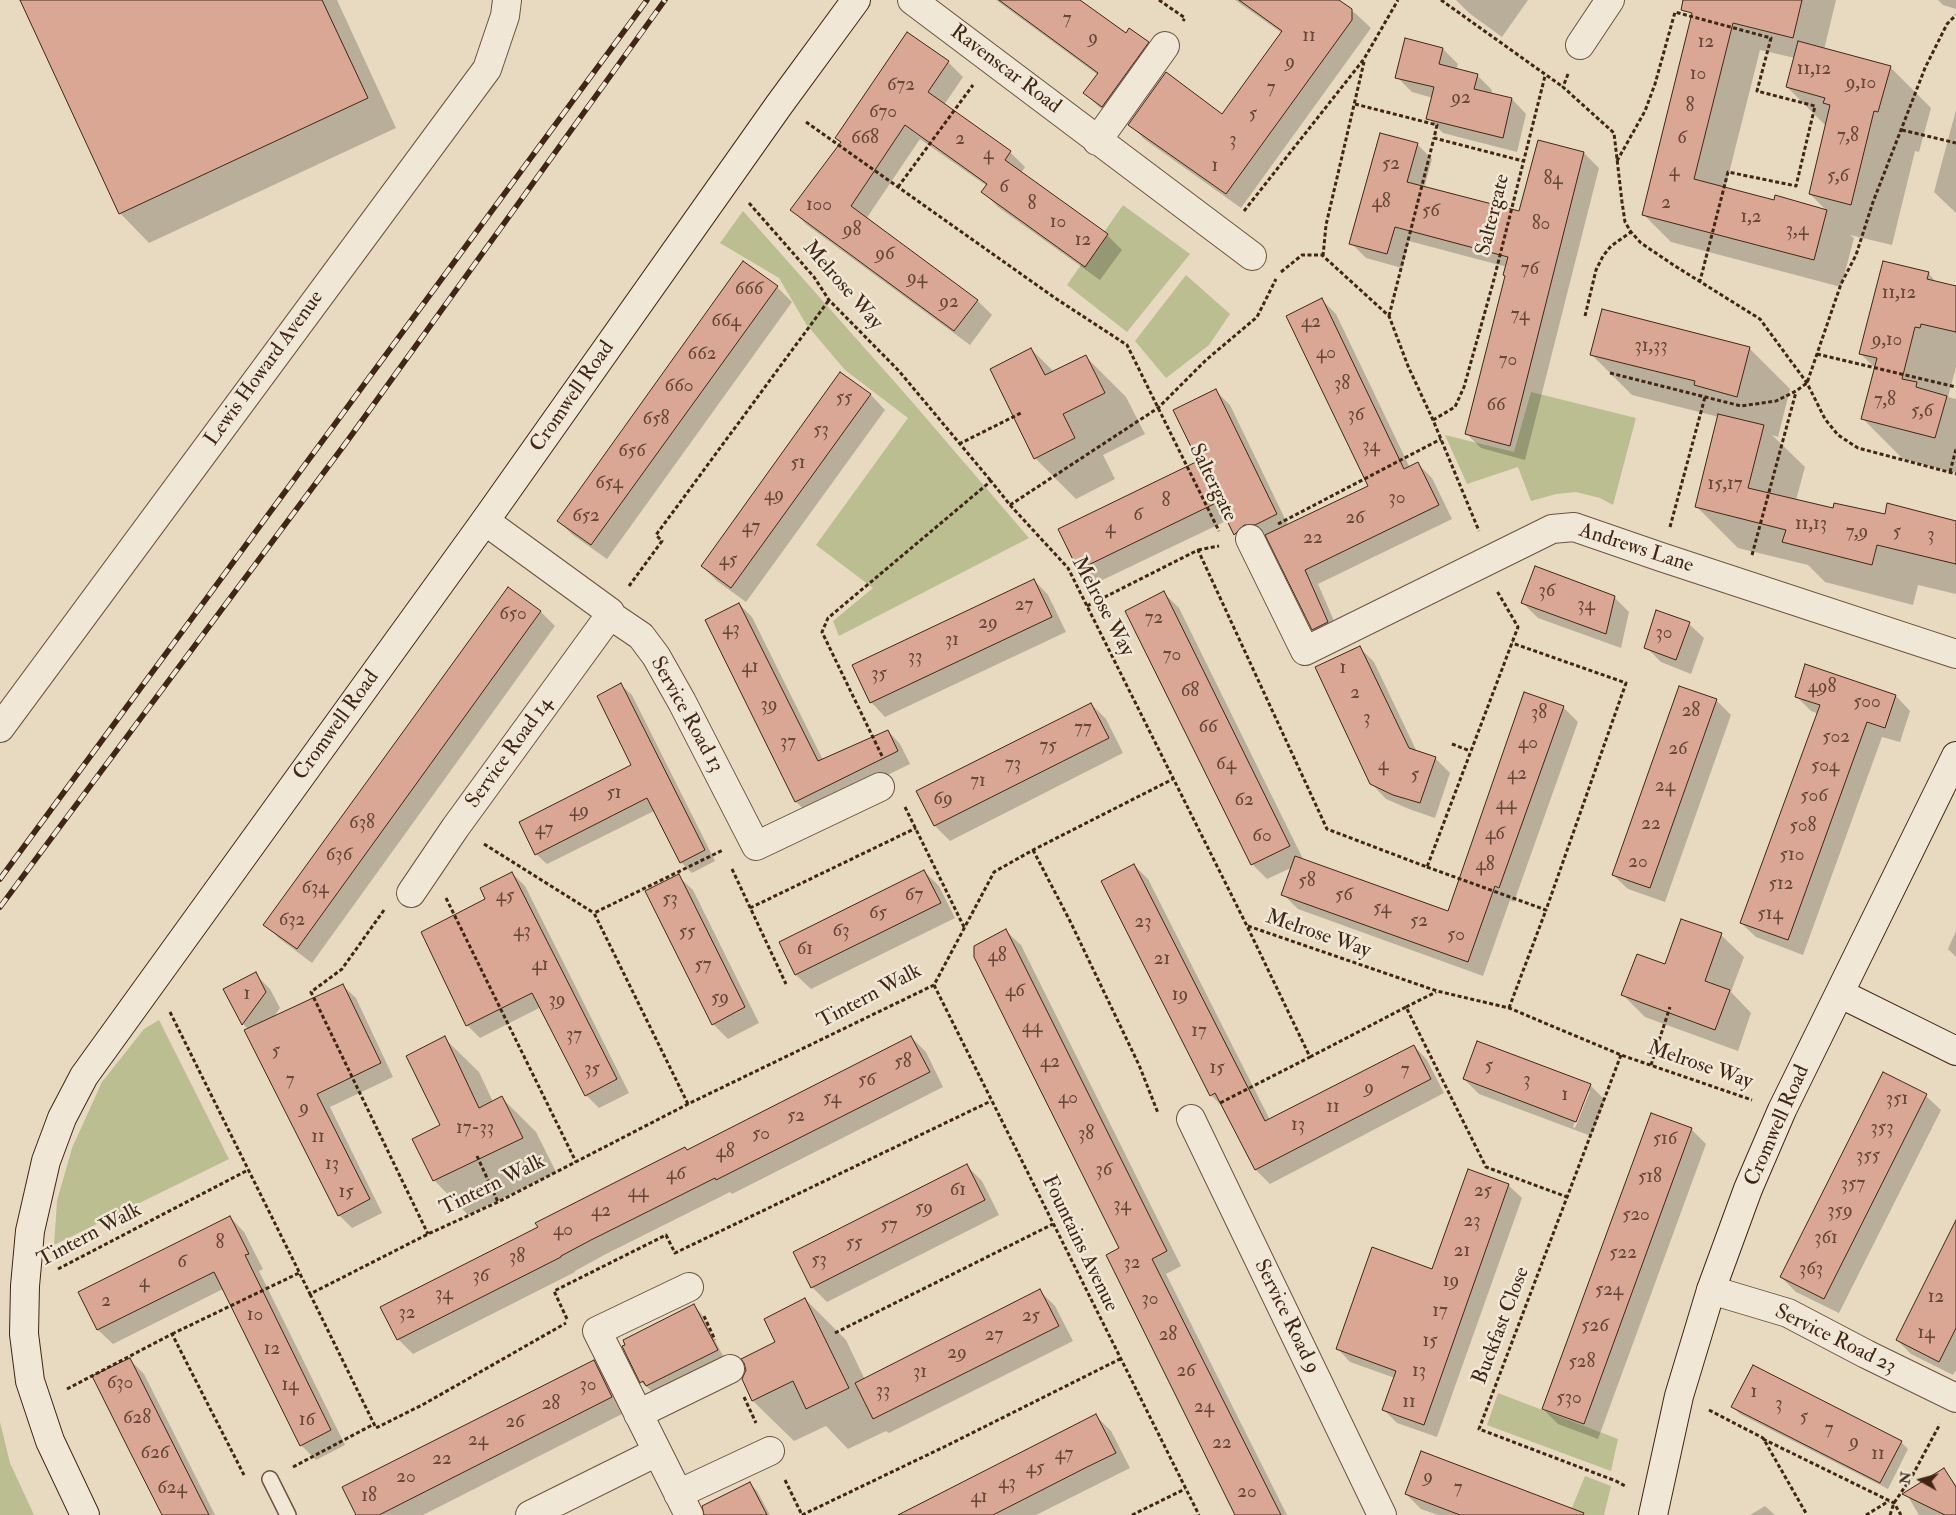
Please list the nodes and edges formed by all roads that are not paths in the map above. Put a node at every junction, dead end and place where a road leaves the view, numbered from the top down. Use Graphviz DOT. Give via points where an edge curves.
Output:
graph roads {
  1 [pos="507,0"];
  2 [pos="856,0"];
  3 [pos="912,0"];
  4 [pos="1610,0"];
  5 [pos="1580,45"];
  6 [pos="1165,46"];
  7 [pos="1097,141"];
  8 [pos="1252,256"];
  9 [pos="486,522"];
  10 [pos="1238,542"];
  11 [pos="610,614"];
  12 [pos="1956,654"];
  13 [pos="0,728"];
  14 [pos="1956,756"];
  15 [pos="880,787"];
  16 [pos="415,888"];
  17 [pos="1840,994"];
  18 [pos="1956,1051"];
  19 [pos="1190,1118"];
  20 [pos="689,1287"];
  21 [pos="1711,1290"];
  22 [pos="730,1369"];
  23 [pos="1955,1398"];
  24 [pos="638,1414"];
  25 [pos="770,1451"];
  26 [pos="658,1452"];
  27 [pos="270,1479"];
  28 [pos="684,1504"];
  29 [pos="1654,1508"];
  30 [pos="85,1515"];
  31 [pos="288,1515"];
  32 [pos="530,1515"];
  33 [pos="1382,1515"];
  1 -- 13 [label="street, Lewis Howard Avenue" via="505,16 487,69"];
  2 -- 9 [label="street, Cromwell Road"];
  3 -- 7 [label="street, Ravenscar Road"];
  4 -- 5 [label="street"];
  6 -- 7 [label="street"];
  7 -- 8 [label="street, Ravenscar Road"];
  9 -- 11 [label="street, Service Road 13"];
  9 -- 30 [label="street, Cromwell Road" via="84,1076 62,1118 46,1161 30,1230 24,1334 30,1381 50,1441"];
  10 -- 12 [label="street, Andrews Lane" via="1305,650 1552,529 1574,527"];
  11 -- 15 [label="street, Service Road 13" via="641,636 656,656 756,846"];
  11 -- 16 [label="street, Service Road 14"];
  14 -- 17 [label="street, Cromwell Road"];
  17 -- 18 [label="street"];
  17 -- 21 [label="street, Cromwell Road" via="1782,1110"];
  19 -- 33 [label="street, Service Road 9"];
  20 -- 24 [label="street" via="597,1331"];
  21 -- 23 [label="street, Service Road 23" via="1788,1313"];
  21 -- 29 [label="street, Cromwell Road" via="1678,1400"];
  22 -- 24 [label="street"];
  24 -- 26 [label="street"];
  25 -- 28 [label="street"];
  26 -- 28 [label="street"];
  26 -- 32 [label="street"];
  27 -- 31 [label="lane"];
}
